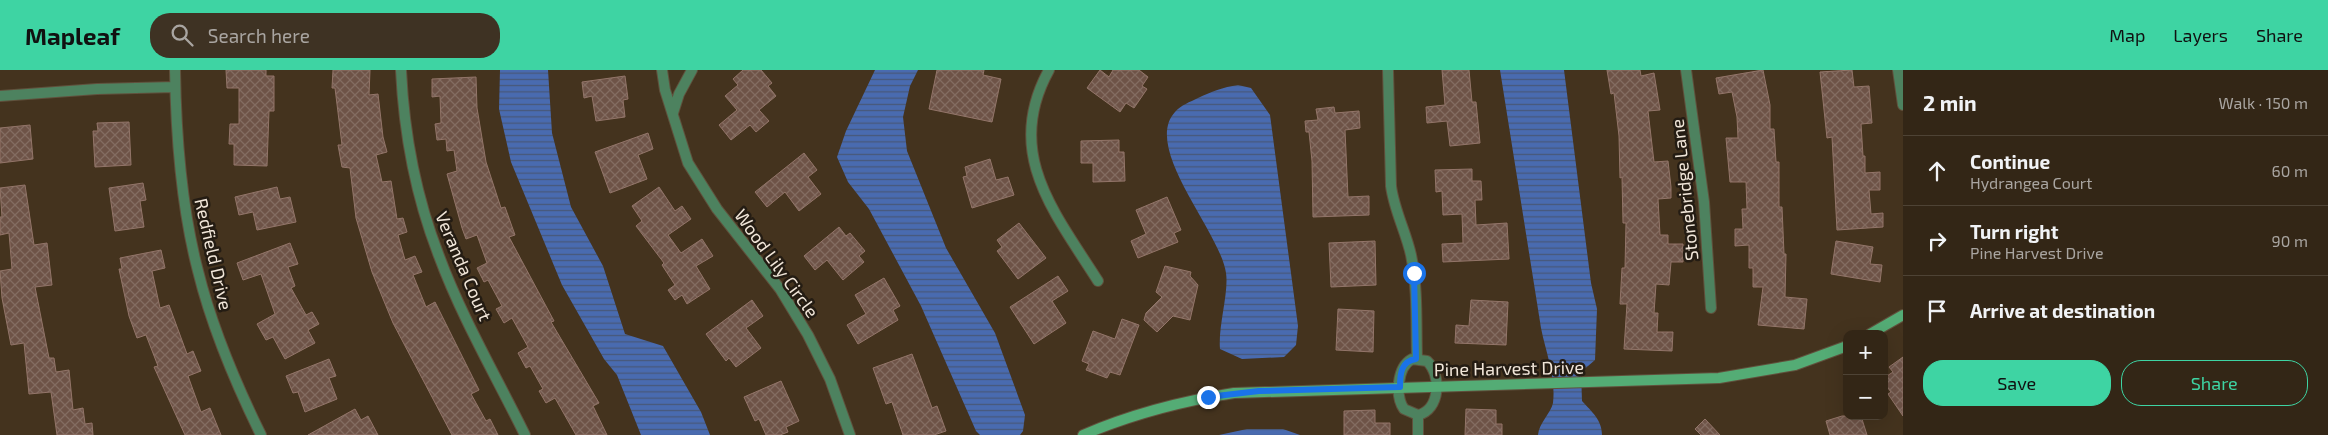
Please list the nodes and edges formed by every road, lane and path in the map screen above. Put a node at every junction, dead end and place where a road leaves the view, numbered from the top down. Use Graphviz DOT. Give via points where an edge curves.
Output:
graph roads {
  1 [pos="175,70"];
  2 [pos="401,70"];
  3 [pos="662,70"];
  4 [pos="692,70"];
  5 [pos="1049,70"];
  6 [pos="1388,70"];
  7 [pos="1686,70"];
  8 [pos="1898,70"];
  9 [pos="175,87"];
  10 [pos="0,96"];
  11 [pos="1903,104"];
  12 [pos="673,113"];
  13 [pos="1098,280"];
  14 [pos="1711,308"];
  15 [pos="1903,315"];
  16 [pos="1877,330"];
  17 [pos="1843,347"];
  18 [pos="1416,359"];
  19 [pos="1436,386"];
  20 [pos="1400,387"];
  21 [pos="1418,415"];
  22 [pos="261,435"];
  23 [pos="526,435"];
  24 [pos="850,435"];
  25 [pos="1083,435"];
  26 [pos="1418,435"];
  1 -- 9 [label="street, Redfield Drive"];
  2 -- 23 [label="street, Veranda Court" via="410,153 434,242 460,303"];
  3 -- 12 [label="street, Wood Lily Circle"];
  4 -- 12 [label="street"];
  5 -- 13 [label="street" via="1034,110 1034,163 1045,196"];
  6 -- 18 [label="street" via="1391,186 1414,273"];
  7 -- 14 [label="street, Stonebridge Lane" via="1704,202"];
  8 -- 11 [label="street"];
  9 -- 10 [label="street"];
  9 -- 22 [label="street, Redfield Drive" via="184,199 197,270 227,360"];
  12 -- 24 [label="street, Wood Lily Circle" via="681,146 696,177 780,289 808,335 830,379"];
  15 -- 16 [label="street"];
  17 -- 19 [label="street, Pine Harvest Drive" via="1796,364 1747,374 1682,380"];
  18 -- 19 [label="street" via="1430,365"];
  18 -- 20 [label="street" via="1403,366"];
  19 -- 20 [label="street, Pine Harvest Drive"];
  19 -- 21 [label="street" via="1432,405"];
  20 -- 21 [label="street" via="1402,405 1408,412"];
  20 -- 25 [label="street, Pine Harvest Drive" via="1259,391 1208,397 1136,415"];
  21 -- 26 [label="street"];
}
